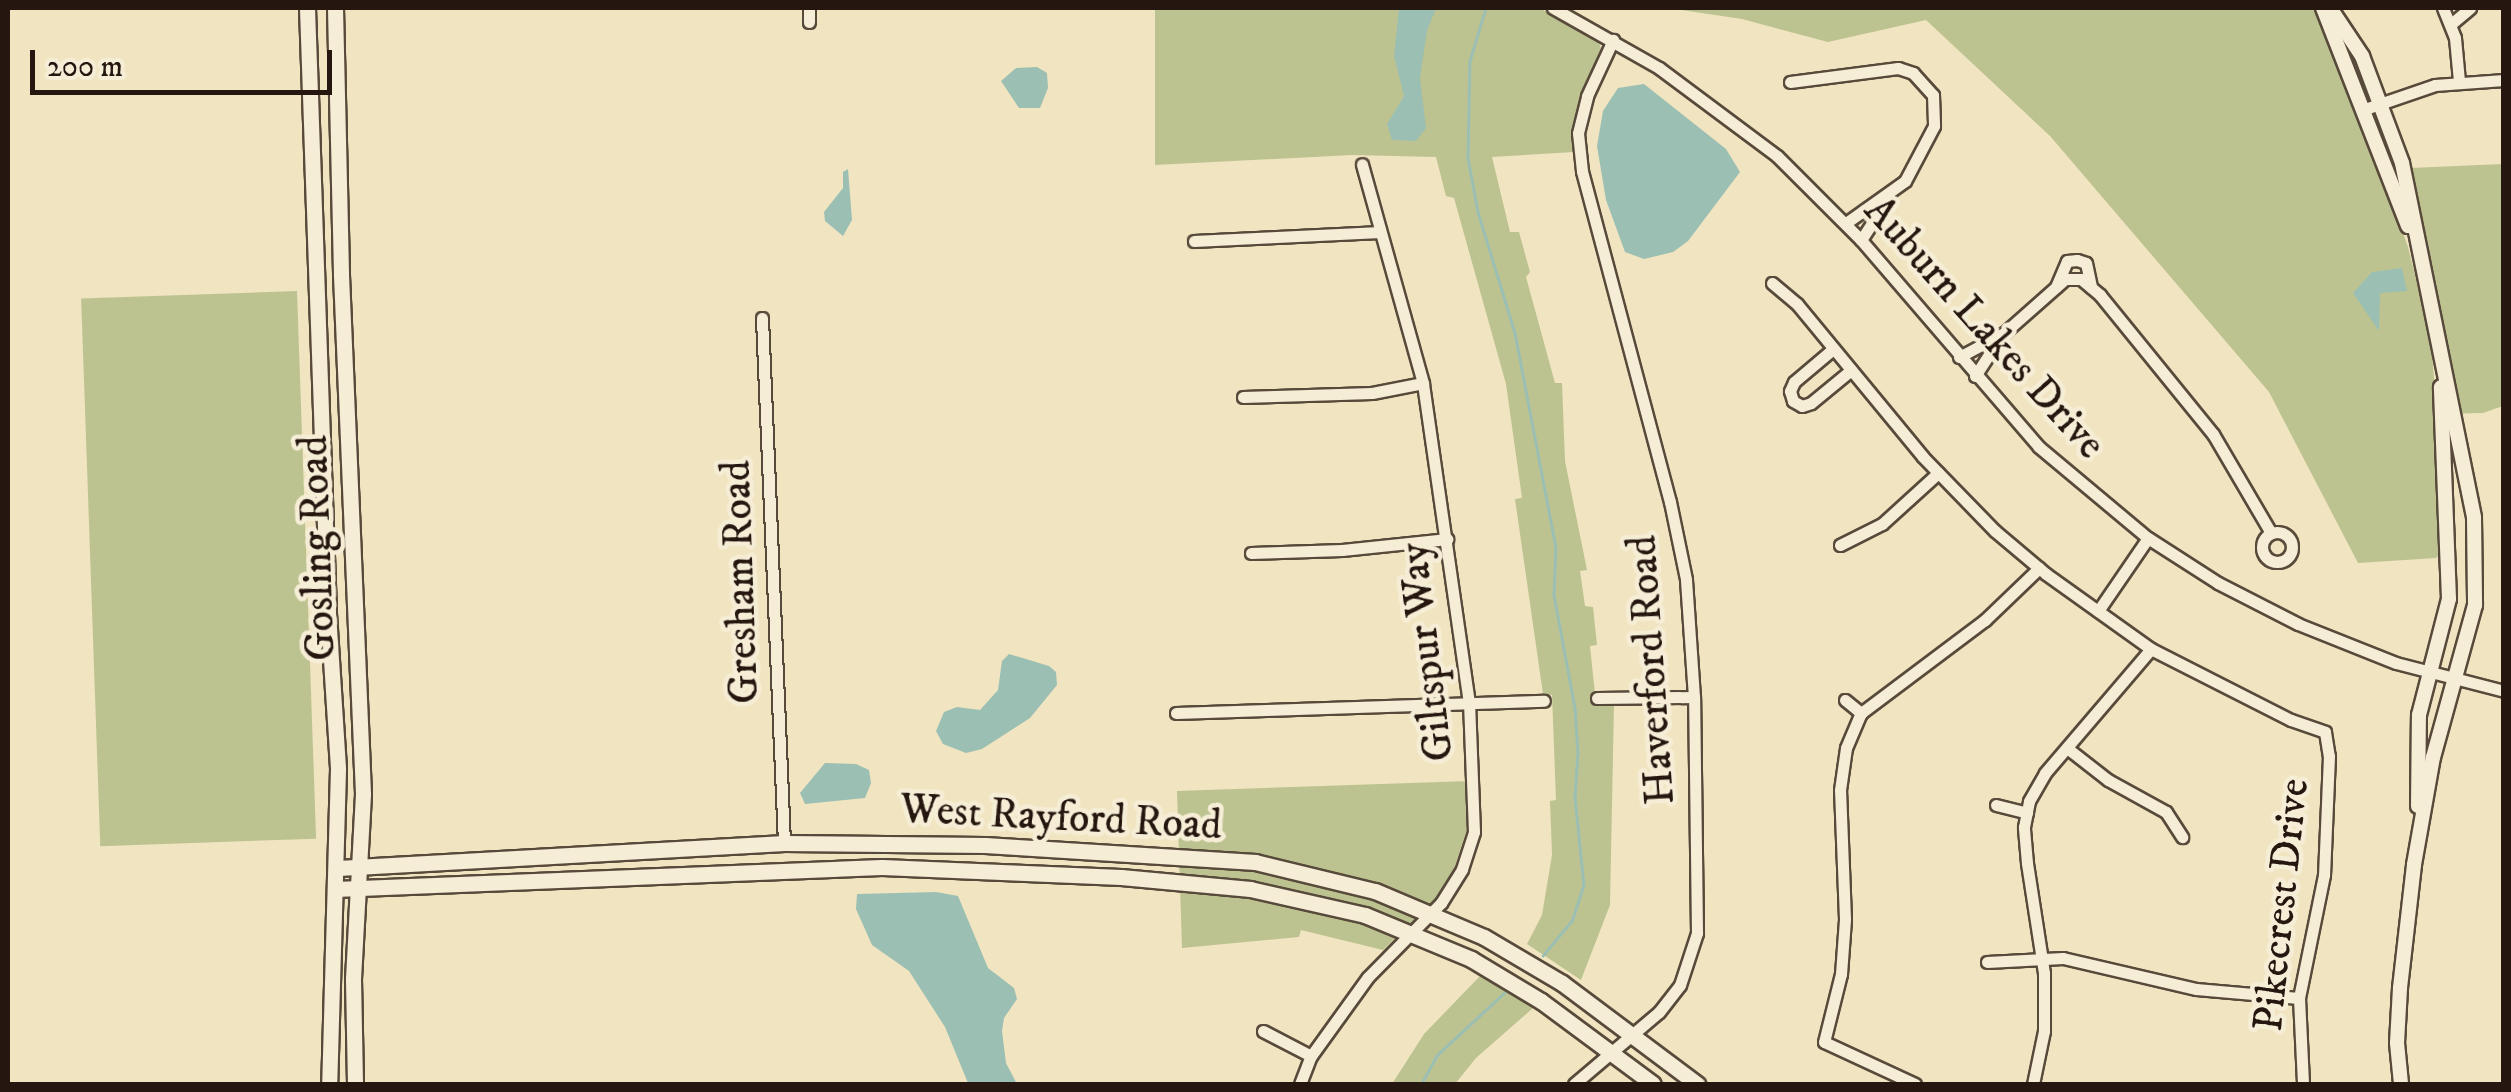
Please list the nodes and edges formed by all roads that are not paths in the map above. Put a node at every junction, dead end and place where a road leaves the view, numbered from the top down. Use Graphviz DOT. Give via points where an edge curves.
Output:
graph roads {
  1 [pos="307,8"];
  2 [pos="335,8"];
  3 [pos="809,8"];
  4 [pos="1553,8"];
  5 [pos="2326,8"];
  6 [pos="2442,8"];
  7 [pos="2470,8"];
  8 [pos="809,22"];
  9 [pos="2452,24"];
  10 [pos="1613,40"];
  11 [pos="2504,80"];
  12 [pos="2459,81"];
  13 [pos="1790,82"];
  14 [pos="2380,103"];
  15 [pos="2365,109"];
  16 [pos="1362,164"];
  17 [pos="1873,213"];
  18 [pos="1846,224"];
  19 [pos="1380,232"];
  20 [pos="1861,240"];
  21 [pos="1194,242"];
  22 [pos="2421,263"];
  23 [pos="1772,283"];
  24 [pos="2091,287"];
  25 [pos="2056,288"];
  26 [pos="762,318"];
  27 [pos="2439,342"];
  28 [pos="1833,349"];
  29 [pos="1985,349"];
  30 [pos="1959,357"];
  31 [pos="1851,370"];
  32 [pos="1975,376"];
  33 [pos="1423,384"];
  34 [pos="1243,397"];
  35 [pos="1938,473"];
  36 [pos="2271,533"];
  37 [pos="2148,538"];
  38 [pos="1447,539"];
  39 [pos="1840,545"];
  40 [pos="1250,553"];
  41 [pos="2039,568"];
  42 [pos="2098,611"];
  43 [pos="2151,650"];
  44 [pos="2430,673"];
  45 [pos="2454,680"];
  46 [pos="2504,691"];
  47 [pos="1694,696"];
  48 [pos="1597,698"];
  49 [pos="1845,700"];
  50 [pos="1544,701"];
  51 [pos="1470,703"];
  52 [pos="1176,712"];
  53 [pos="1862,713"];
  54 [pos="2067,748"];
  55 [pos="1996,805"];
  56 [pos="2026,814"];
  57 [pos="2420,833"];
  58 [pos="2182,836"];
  59 [pos="784,843"];
  60 [pos="1123,851"];
  61 [pos="363,865"];
  62 [pos="338,868"];
  63 [pos="1121,877"];
  64 [pos="359,888"];
  65 [pos="335,890"];
  66 [pos="1433,914"];
  67 [pos="1412,932"];
  68 [pos="2041,957"];
  69 [pos="1988,962"];
  70 [pos="2298,998"];
  71 [pos="1263,1031"];
  72 [pos="1632,1038"];
  73 [pos="1612,1055"];
  74 [pos="1311,1056"];
  75 [pos="328,1084"];
  76 [pos="355,1084"];
  77 [pos="1300,1084"];
  78 [pos="1574,1084"];
  79 [pos="1653,1084"];
  80 [pos="1697,1084"];
  81 [pos="1915,1084"];
  82 [pos="2034,1084"];
  83 [pos="2303,1084"];
  84 [pos="2401,1084"];
  1 -- 62 [label="main road, Gosling Road"];
  2 -- 61 [label="main road, Gosling Road"];
  3 -- 8 [label="street"];
  4 -- 10 [label="street, Auburn Lakes Drive"];
  5 -- 14 [label="street" via="2357,45"];
  5 -- 15 [label="street"];
  6 -- 9 [label="street"];
  7 -- 9 [label="street"];
  9 -- 12 [label="street"];
  10 -- 18 [label="street, Auburn Lakes Drive" via="1743,128"];
  10 -- 47 [label="street, Haverford Road" via="1578,133 1582,171 1670,502 1686,580"];
  11 -- 12 [label="street"];
  12 -- 14 [label="street"];
  13 -- 17 [label="street" via="1898,68 1925,83 1936,106 1934,126 1905,180"];
  14 -- 15 [label="street"];
  14 -- 22 [label="street" via="2407,183"];
  15 -- 22 [label="street"];
  16 -- 19 [label="street, Giltspur Way"];
  17 -- 18 [label="street"];
  17 -- 20 [label="street"];
  18 -- 20 [label="street, Auburn Lakes Drive"];
  19 -- 21 [label="street"];
  19 -- 33 [label="street, Giltspur Way"];
  20 -- 30 [label="street, Auburn Lakes Drive"];
  22 -- 27 [label="street"];
  23 -- 28 [label="street"];
  24 -- 25 [label="street" via="2073,278"];
  24 -- 25 [label="street" via="2086,263 2078,260 2068,261"];
  24 -- 36 [label="street" via="2213,434"];
  25 -- 29 [label="street"];
  26 -- 59 [label="street, Gresham Road"];
  27 -- 44 [label="street" via="2450,584"];
  27 -- 45 [label="street" via="2472,502 2476,561 2474,605"];
  28 -- 31 [label="street"];
  28 -- 31 [label="street" via="1794,382 1792,401 1811,403"];
  29 -- 30 [label="street"];
  29 -- 32 [label="street"];
  30 -- 32 [label="street, Auburn Lakes Drive"];
  31 -- 35 [label="street"];
  32 -- 37 [label="street, Auburn Lakes Drive" via="2039,448"];
  33 -- 34 [label="street" via="1372,394"];
  33 -- 38 [label="street, Giltspur Way"];
  35 -- 39 [label="street" via="1882,524"];
  35 -- 41 [label="street"];
  37 -- 42 [label="street"];
  37 -- 44 [label="street, Auburn Lakes Drive" via="2269,610"];
  38 -- 40 [label="street"];
  38 -- 51 [label="street, Giltspur Way"];
  41 -- 42 [label="street"];
  41 -- 53 [label="street" via="1984,620"];
  42 -- 43 [label="street"];
  43 -- 54 [label="street"];
  43 -- 70 [label="street, Pikecrest Drive" via="2325,732 2324,875"];
  44 -- 45 [label="street, Auburn Lakes Drive"];
  44 -- 57 [label="street" via="2416,742"];
  45 -- 46 [label="street, Auburn Lakes Drive"];
  45 -- 57 [label="street"];
  47 -- 48 [label="street"];
  47 -- 72 [label="street, Haverford Road" via="1697,933 1680,986"];
  49 -- 53 [label="street"];
  50 -- 51 [label="street"];
  51 -- 52 [label="street"];
  51 -- 66 [label="street, Giltspur Way" via="1474,832 1462,869"];
  53 -- 81 [label="street" via="1846,748 1840,790 1845,919 1841,974 1824,1042"];
  54 -- 56 [label="street" via="2044,773"];
  54 -- 58 [label="street" via="2166,812"];
  55 -- 56 [label="street"];
  56 -- 68 [label="street"];
  57 -- 84 [label="street" via="2400,988"];
  59 -- 60 [label="main road, West Rayford Road"];
  59 -- 61 [label="main road, West Rayford Road"];
  60 -- 63 [label="main road"];
  60 -- 66 [label="main road, West Rayford Road" via="1310,873"];
  61 -- 62 [label="main road, West Rayford Road"];
  61 -- 64 [label="main road, Gosling Road"];
  62 -- 65 [label="main road, Gosling Road"];
  63 -- 64 [label="main road, West Rayford Road" via="882,867"];
  63 -- 67 [label="main road, West Rayford Road" via="1301,898"];
  64 -- 65 [label="main road, West Rayford Road"];
  64 -- 76 [label="main road, Gosling Road"];
  65 -- 75 [label="main road, Gosling Road"];
  66 -- 67 [label="street, Giltspur Way"];
  66 -- 72 [label="main road, West Rayford Road" via="1525,959"];
  67 -- 73 [label="main road, West Rayford Road" via="1501,976"];
  67 -- 74 [label="street, Giltspur Way" via="1368,977"];
  68 -- 69 [label="street"];
  68 -- 70 [label="street" via="2094,962 2196,989"];
  68 -- 82 [label="street" via="2044,1031"];
  70 -- 83 [label="street, Pikecrest Drive"];
  71 -- 74 [label="street"];
  72 -- 73 [label="street, Haverford Road"];
  72 -- 80 [label="main road, West Rayford Road"];
  73 -- 78 [label="street, Haverford Road"];
  73 -- 79 [label="main road, West Rayford Road"];
  74 -- 77 [label="street, Giltspur Way"];
}
